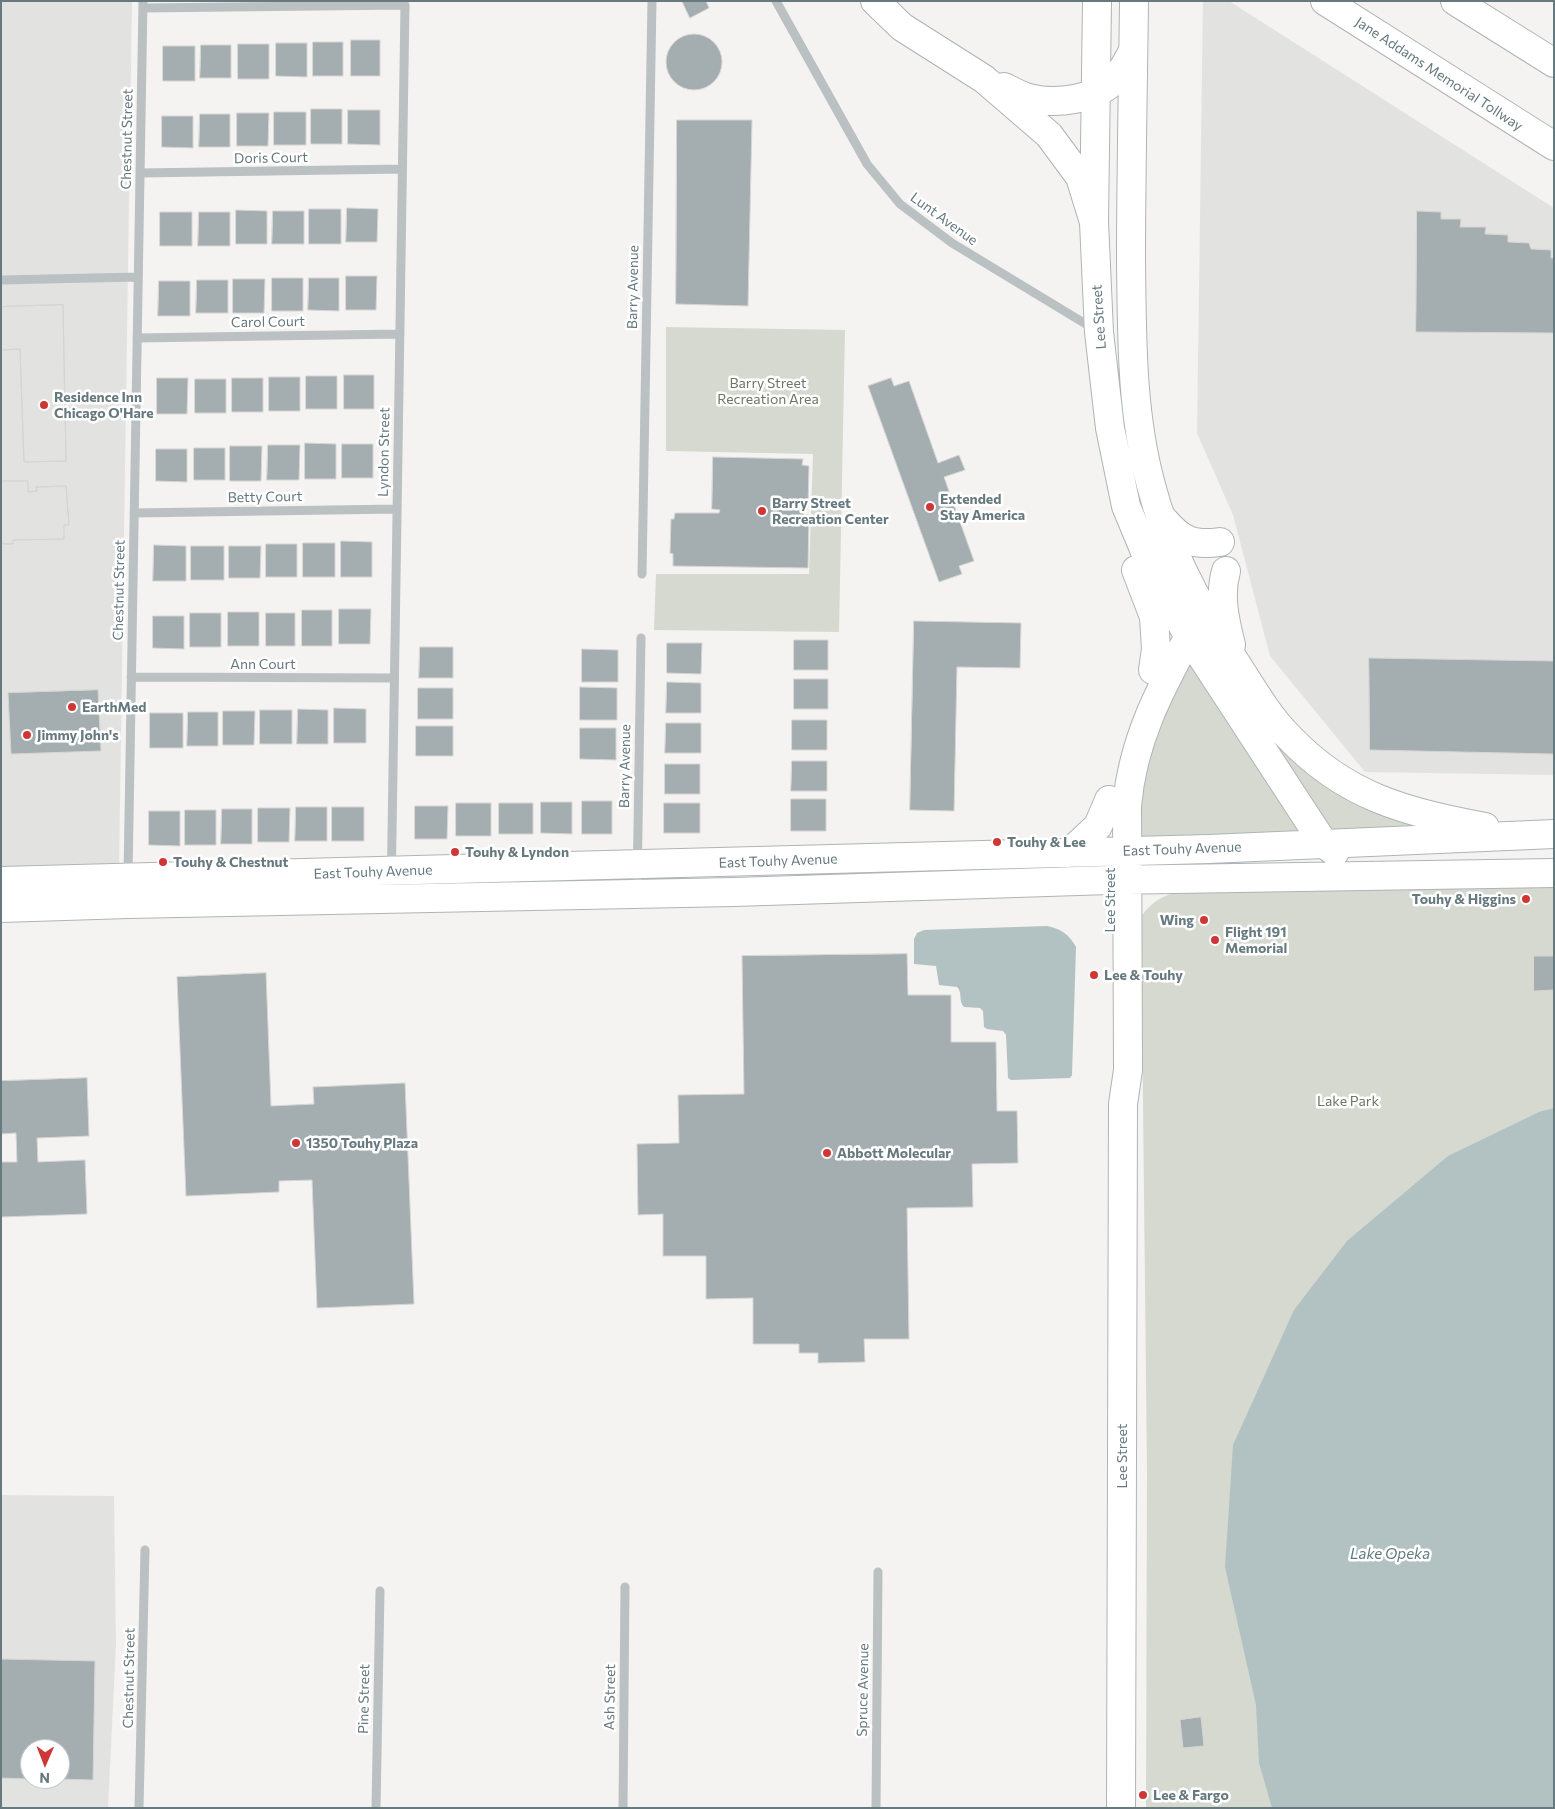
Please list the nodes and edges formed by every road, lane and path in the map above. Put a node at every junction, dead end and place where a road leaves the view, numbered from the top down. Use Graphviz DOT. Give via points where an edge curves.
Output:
graph roads {
  1 [pos="652,1"];
  2 [pos="776,1"];
  3 [pos="875,1"];
  4 [pos="1097,1"];
  5 [pos="1134,1"];
  6 [pos="1325,1"];
  7 [pos="1455,1"];
  8 [pos="143,5"];
  9 [pos="1133,51"];
  10 [pos="1554,63"];
  11 [pos="984,79"];
  12 [pos="1096,92"];
  13 [pos="1554,146"];
  14 [pos="402,169"];
  15 [pos="140,173"];
  16 [pos="1094,222"];
  17 [pos="138,277"];
  18 [pos="1,280"];
  19 [pos="1098,332"];
  20 [pos="400,334"];
  21 [pos="137,338"];
  22 [pos="1126,506"];
  23 [pos="397,508"];
  24 [pos="134,513"];
  25 [pos="1160,516"];
  26 [pos="1220,542"];
  27 [pos="1226,571"];
  28 [pos="642,574"];
  29 [pos="1190,614"];
  30 [pos="641,638"];
  31 [pos="1236,664"];
  32 [pos="1153,670"];
  33 [pos="131,677"];
  34 [pos="394,678"];
  35 [pos="1109,800"];
  36 [pos="1542,834"];
  37 [pos="1324,844"];
  38 [pos="1119,851"];
  39 [pos="1069,853"];
  40 [pos="637,865"];
  41 [pos="391,872"];
  42 [pos="1554,873"];
  43 [pos="1401,876"];
  44 [pos="1119,880"];
  45 [pos="1,881"];
  46 [pos="128,891"];
  47 [pos="637,894"];
  48 [pos="390,899"];
  49 [pos="1,908"];
  50 [pos="145,1550"];
  51 [pos="878,1572"];
  52 [pos="625,1587"];
  53 [pos="380,1591"];
  54 [pos="139,1808"];
  55 [pos="376,1808"];
  56 [pos="623,1808"];
  57 [pos="876,1808"];
  58 [pos="1121,1808"];
  1 -- 28 [label="street, Barry Avenue"];
  2 -- 19 [label="street, Lunt Avenue" via="867,164 900,204 952,243"];
  3 -- 11 [label="main road" via="902,27"];
  4 -- 12 [label="main road, Lee Street"];
  5 -- 9 [label="main road"];
  6 -- 13 [label="main road, Jane Addams Memorial Tollway"];
  7 -- 10 [label="main road"];
  8 -- 14 [label="street, Lyndon Street" via="405,5"];
  8 -- 15 [label="street, Chestnut Street"];
  9 -- 12 [label="main road" via="1116,79"];
  9 -- 25 [label="main road" via="1132,350 1146,464"];
  11 -- 12 [label="main road" via="1028,98 1051,102"];
  11 -- 16 [label="main road" via="1025,113 1063,153 1080,177"];
  12 -- 16 [label="main road, Lee Street"];
  14 -- 15 [label="street, Doris Court"];
  14 -- 20 [label="street, Lyndon Street"];
  15 -- 17 [label="street, Chestnut Street"];
  16 -- 19 [label="main road, Lee Street"];
  17 -- 18 [label="street"];
  17 -- 21 [label="street, Chestnut Street"];
  19 -- 22 [label="main road, Lee Street" via="1110,428"];
  20 -- 21 [label="street, Carol Court"];
  20 -- 23 [label="street, Lyndon Street"];
  21 -- 24 [label="street, Chestnut Street"];
  22 -- 29 [label="main road, Lee Street" via="1155,576"];
  22 -- 32 [label="main road" via="1123,530 1154,617 1156,649"];
  23 -- 24 [label="street, Betty Court"];
  23 -- 34 [label="street, Lyndon Street"];
  24 -- 33 [label="street, Chestnut Street"];
  25 -- 26 [label="main road" via="1187,541"];
  25 -- 29 [label="main road"];
  27 -- 31 [label="main road" via="1222,584 1225,621"];
  29 -- 31 [label="main road"];
  29 -- 32 [label="main road, Lee Street"];
  29 -- 37 [label="main road"];
  29 -- 38 [label="main road, Lee Street" via="1142,730 1129,783"];
  30 -- 40 [label="street, Barry Avenue"];
  31 -- 36 [label="main road" via="1288,737 1350,786 1373,798 1433,817"];
  32 -- 35 [label="main road, Lee Street" via="1122,742"];
  33 -- 34 [label="street, Ann Court"];
  33 -- 46 [label="street, Chestnut Street"];
  34 -- 41 [label="street, Lyndon Street"];
  35 -- 38 [label="main road, Lee Street"];
  35 -- 39 [label="main road" via="1098,826"];
  36 -- 37 [label="main road, East Touhy Avenue"];
  37 -- 38 [label="main road, East Touhy Avenue"];
  37 -- 43 [label="main road" via="1367,870"];
  38 -- 39 [label="main road, East Touhy Avenue"];
  38 -- 44 [label="main road, Lee Street"];
  39 -- 40 [label="main road, East Touhy Avenue"];
  40 -- 41 [label="main road, East Touhy Avenue"];
  40 -- 47 [label="street, Barry Avenue"];
  41 -- 46 [label="main road, East Touhy Avenue"];
  41 -- 48 [label="street, Lyndon Street"];
  42 -- 43 [label="main road, East Touhy Avenue"];
  43 -- 44 [label="main road, East Touhy Avenue"];
  44 -- 47 [label="main road, East Touhy Avenue"];
  44 -- 58 [label="main road, Lee Street" via="1112,1042 1123,1104"];
  45 -- 46 [label="main road, East Touhy Avenue"];
  46 -- 48 [label="main road, East Touhy Avenue"];
  46 -- 49 [label="main road, East Touhy Avenue"];
  47 -- 48 [label="main road, East Touhy Avenue"];
  50 -- 54 [label="street, Chestnut Street"];
  51 -- 57 [label="street, Spruce Avenue"];
  52 -- 56 [label="street, Ash Street"];
  53 -- 55 [label="street, Pine Street"];
}
